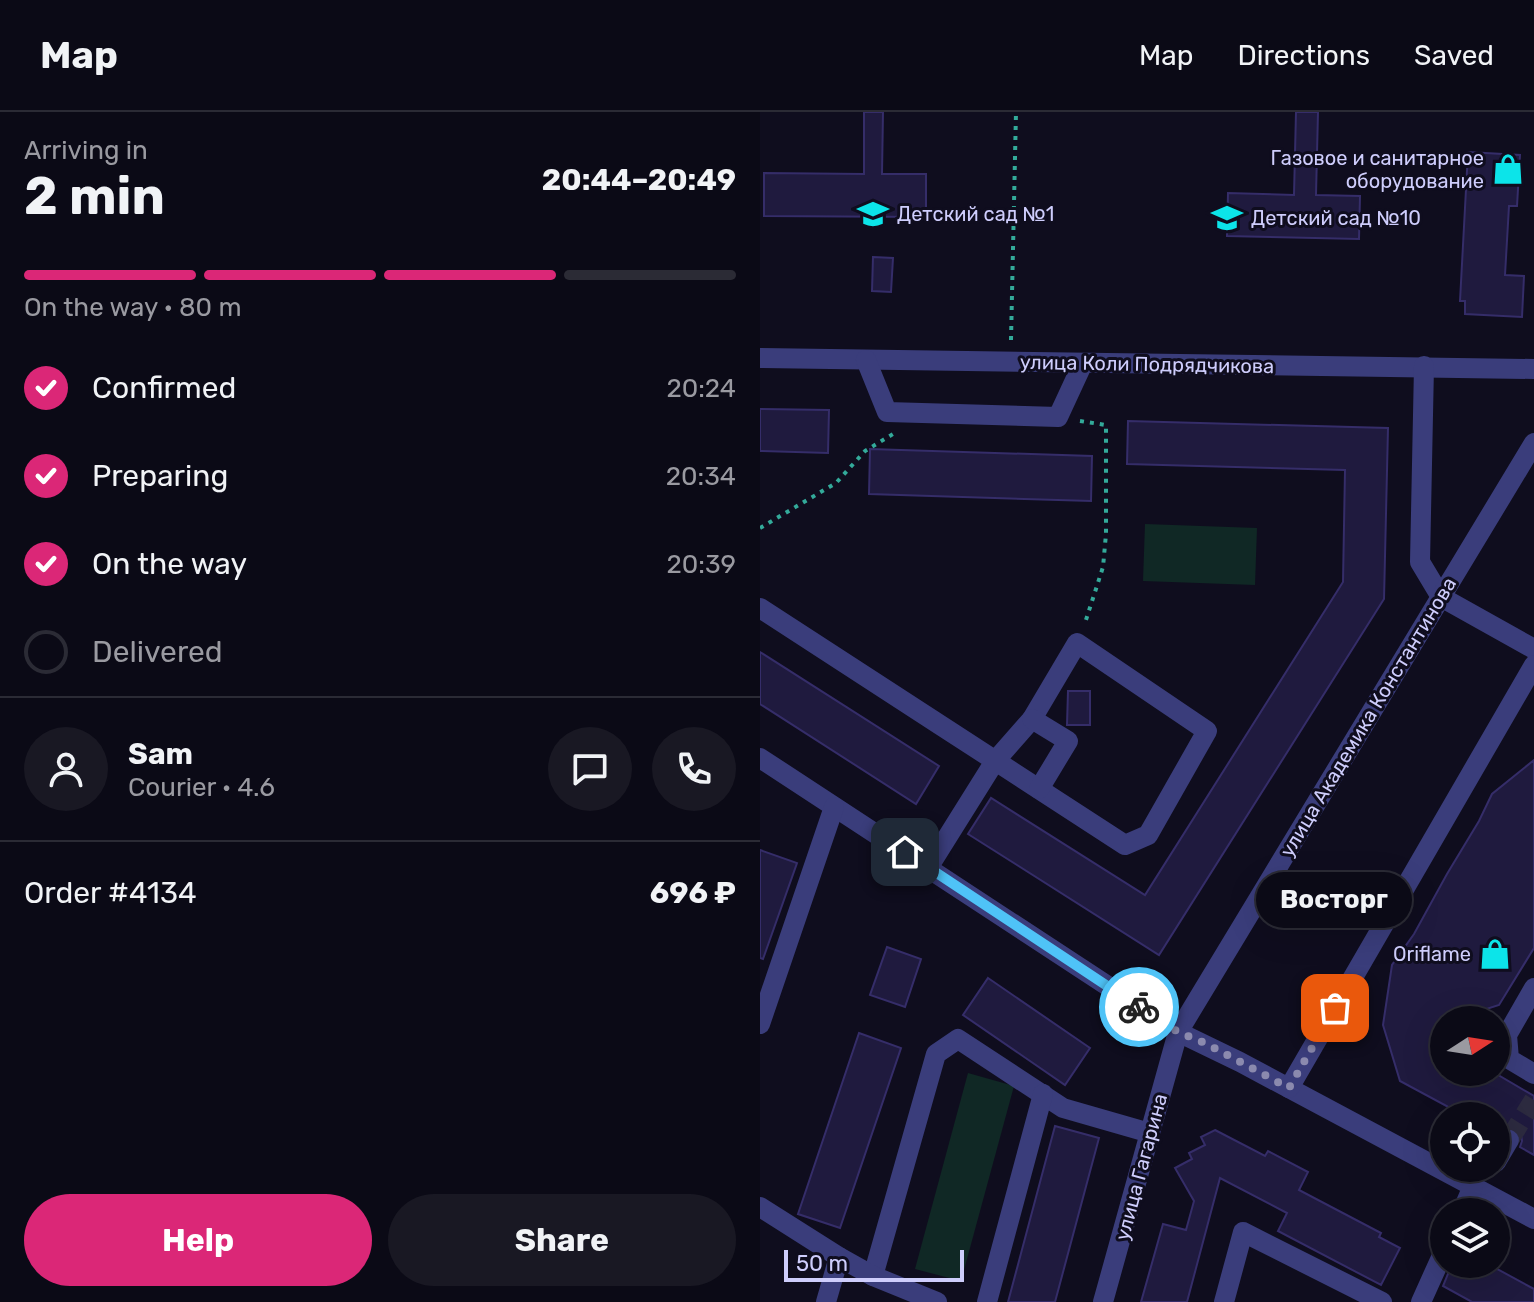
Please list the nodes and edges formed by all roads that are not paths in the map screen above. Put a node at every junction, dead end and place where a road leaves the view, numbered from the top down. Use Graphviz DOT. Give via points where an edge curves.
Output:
graph roads {
  1 [pos="760,358"];
  2 [pos="866,360"];
  3 [pos="1083,363"];
  4 [pos="1424,366"];
  5 [pos="1534,369"];
  6 [pos="1534,443"];
  7 [pos="1441,597"];
  8 [pos="760,608"];
  9 [pos="1534,649"];
  10 [pos="1534,665"];
  11 [pos="1032,719"];
  12 [pos="760,758"];
  13 [pos="995,761"];
  14 [pos="1039,789"];
  15 [pos="834,807"];
  16 [pos="928,868"];
  17 [pos="1534,988"];
  18 [pos="760,1024"];
  19 [pos="1178,1032"];
  20 [pos="1534,1074"];
  21 [pos="1289,1088"];
  22 [pos="1043,1094"];
  23 [pos="1150,1133"];
  24 [pos="1481,1182"];
  25 [pos="1476,1188"];
  26 [pos="1470,1198"];
  27 [pos="760,1207"];
  28 [pos="1534,1219"];
  29 [pos="839,1257"];
  30 [pos="873,1276"];
  31 [pos="1432,1278"];
  32 [pos="826,1302"];
  33 [pos="937,1302"];
  34 [pos="987,1302"];
  35 [pos="1103,1302"];
  36 [pos="1224,1302"];
  37 [pos="1382,1302"];
  38 [pos="1421,1302"];
  1 -- 2 [label="street, улица Коли Подрядчикова"];
  2 -- 3 [label="street, улица Коли Подрядчикова"];
  2 -- 3 [label="street" via="887,412 1058,417"];
  3 -- 4 [label="street, улица Коли Подрядчикова"];
  4 -- 5 [label="street, улица Коли Подрядчикова"];
  4 -- 7 [label="street" via="1420,562"];
  6 -- 7 [label="street, улица Академика Константинова"];
  7 -- 9 [label="street"];
  7 -- 19 [label="street, улица Академика Константинова"];
  8 -- 13 [label="street"];
  10 -- 21 [label="street"];
  11 -- 13 [label="street"];
  11 -- 14 [label="street" via="1068,741"];
  11 -- 14 [label="street" via="1077,643 1207,731 1148,835 1125,845"];
  12 -- 15 [label="street"];
  13 -- 14 [label="street"];
  13 -- 16 [label="street"];
  15 -- 16 [label="street"];
  15 -- 18 [label="street"];
  16 -- 19 [label="street"];
  17 -- 20 [label="street" via="1507,1035 1509,1059"];
  19 -- 21 [label="street"];
  19 -- 23 [label="street, улица Гагарина"];
  21 -- 25 [label="street"];
  22 -- 23 [label="street" via="1063,1108"];
  22 -- 30 [label="street" via="958,1039 936,1054"];
  22 -- 34 [label="street"];
  23 -- 35 [label="street, улица Гагарина"];
  24 -- 25 [label="street"];
  25 -- 26 [label="street"];
  25 -- 28 [label="street"];
  27 -- 29 [label="street"];
  29 -- 30 [label="street"];
  29 -- 32 [label="street"];
  30 -- 33 [label="street"];
  31 -- 38 [label="street"];
  36 -- 37 [label="street" via="1243,1232"];
}
